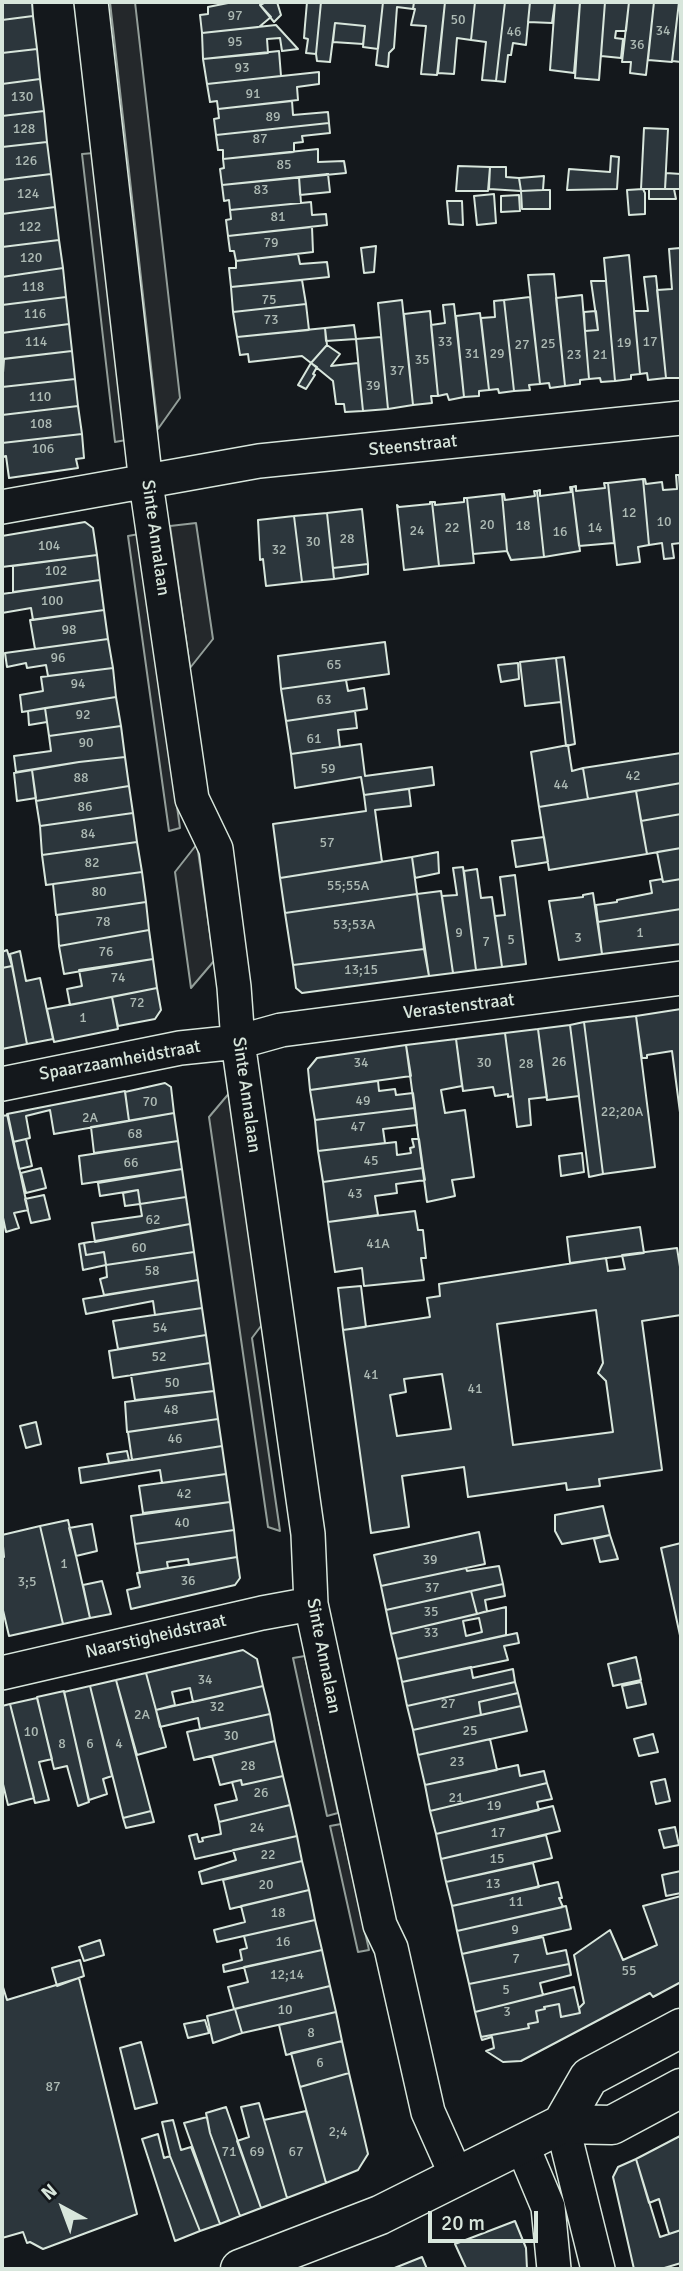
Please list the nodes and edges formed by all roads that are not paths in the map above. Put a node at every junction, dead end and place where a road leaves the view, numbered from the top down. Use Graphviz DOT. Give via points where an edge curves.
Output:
graph roads {
  1 [pos="91,2"];
  2 [pos="681,418"];
  3 [pos="146,483"];
  4 [pos="2,507"];
  5 [pos="681,978"];
  6 [pos="238,1042"];
  7 [pos="2,1084"];
  8 [pos="311,1604"];
  9 [pos="2,1673"];
  10 [pos="681,2028"];
  11 [pos="681,2088"];
  12 [pos="562,2124"];
  13 [pos="522,2145"];
  14 [pos="457,2177"];
  15 [pos="240,2269"];
  16 [pos="554,2269"];
  17 [pos="598,2269"];
  1 -- 3 [label="street, Sinte Annalaan"];
  2 -- 3 [label="street, Steenstraat" via="259,461"];
  3 -- 4 [label="street, Steenstraat"];
  3 -- 6 [label="street, Sinte Annalaan" via="192,799 216,849"];
  5 -- 6 [label="street, Verastenstraat" via="281,1030"];
  6 -- 7 [label="street, Spaarzaamheidstraat" via="180,1048"];
  6 -- 8 [label="street, Sinte Annalaan" via="308,1534"];
  8 -- 9 [label="street, Naarstigheidstraat"];
  8 -- 14 [label="street, Sinte Annalaan" via="380,1925 391,1948 428,2112"];
  10 -- 12 [label="main road" via="589,2077"];
  11 -- 12 [label="main road" via="612,2125"];
  12 -- 13 [label="main road"];
  12 -- 17 [label="street"];
  13 -- 14 [label="main road"];
  13 -- 16 [label="street" via="548,2207"];
  14 -- 15 [label="main road" via="380,2215"];
}
